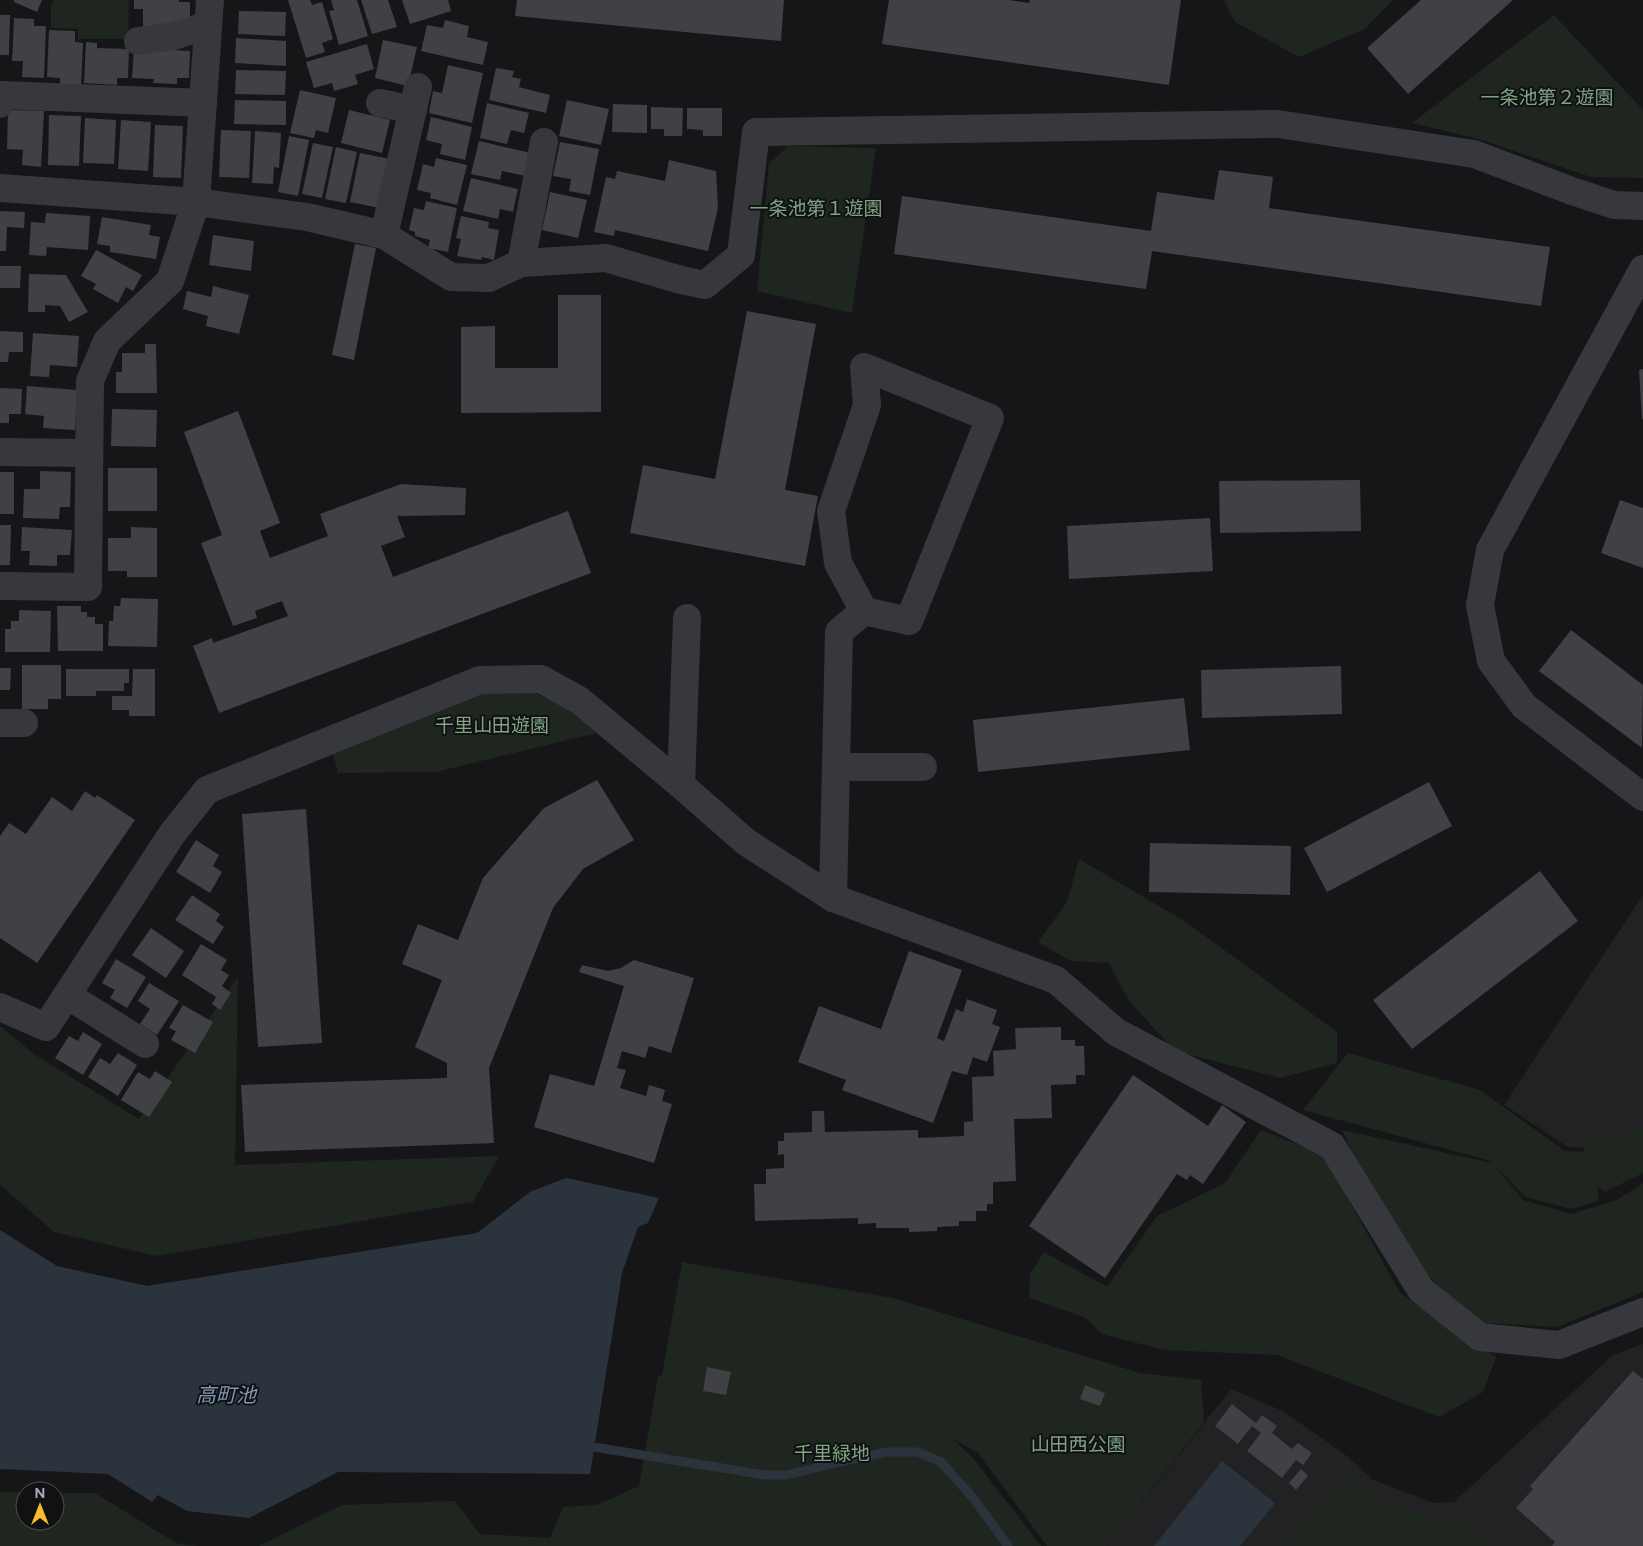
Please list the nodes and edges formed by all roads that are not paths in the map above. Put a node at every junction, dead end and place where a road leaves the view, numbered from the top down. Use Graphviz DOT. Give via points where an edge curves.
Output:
graph roads {
  1 [pos="209,13"];
  2 [pos="138,41"];
  3 [pos="203,103"];
  4 [pos="380,103"];
  5 [pos="0,104"];
  6 [pos="544,142"];
  7 [pos="0,188"];
  8 [pos="196,202"];
  9 [pos="1643,206"];
  10 [pos="384,235"];
  11 [pos="521,263"];
  12 [pos="1643,269"];
  13 [pos="0,452"];
  14 [pos="89,453"];
  15 [pos="0,586"];
  16 [pos="864,611"];
  17 [pos="687,618"];
  18 [pos="836,767"];
  19 [pos="922,767"];
  20 [pos="681,785"];
  21 [pos="1643,797"];
  22 [pos="833,898"];
  23 [pos="67,995"];
  24 [pos="0,1007"];
  25 [pos="145,1044"];
  26 [pos="1643,1312"];
  1 -- 2 [label="street" via="174,36"];
  1 -- 3 [label="street"];
  3 -- 5 [label="street" via="1,94"];
  3 -- 8 [label="street"];
  4 -- 10 [label="street" via="415,98"];
  6 -- 11 [label="street"];
  7 -- 8 [label="street"];
  8 -- 10 [label="street" via="307,217"];
  8 -- 14 [label="street" via="170,281 108,341 90,381"];
  9 -- 11 [label="street" via="1614,205 1474,154 1278,124 756,132 741,254 705,285 606,258"];
  10 -- 11 [label="street" via="451,277 489,278"];
  12 -- 21 [label="street" via="1490,550 1480,605 1491,661 1524,706"];
  13 -- 14 [label="street"];
  14 -- 15 [label="street" via="88,586"];
  16 -- 16 [label="street" via="838,563 831,511 867,405 864,368 990,418 909,621"];
  16 -- 18 [label="street" via="839,632"];
  17 -- 20 [label="street"];
  18 -- 19 [label="street"];
  18 -- 22 [label="street"];
  20 -- 22 [label="street" via="746,842"];
  20 -- 23 [label="street" via="579,700 541,679 480,680 207,790 172,834"];
  22 -- 26 [label="street" via="1056,980 1116,1032 1332,1146 1421,1290 1480,1337 1559,1345"];
  23 -- 24 [label="street" via="46,1027"];
  23 -- 25 [label="street"];
}
